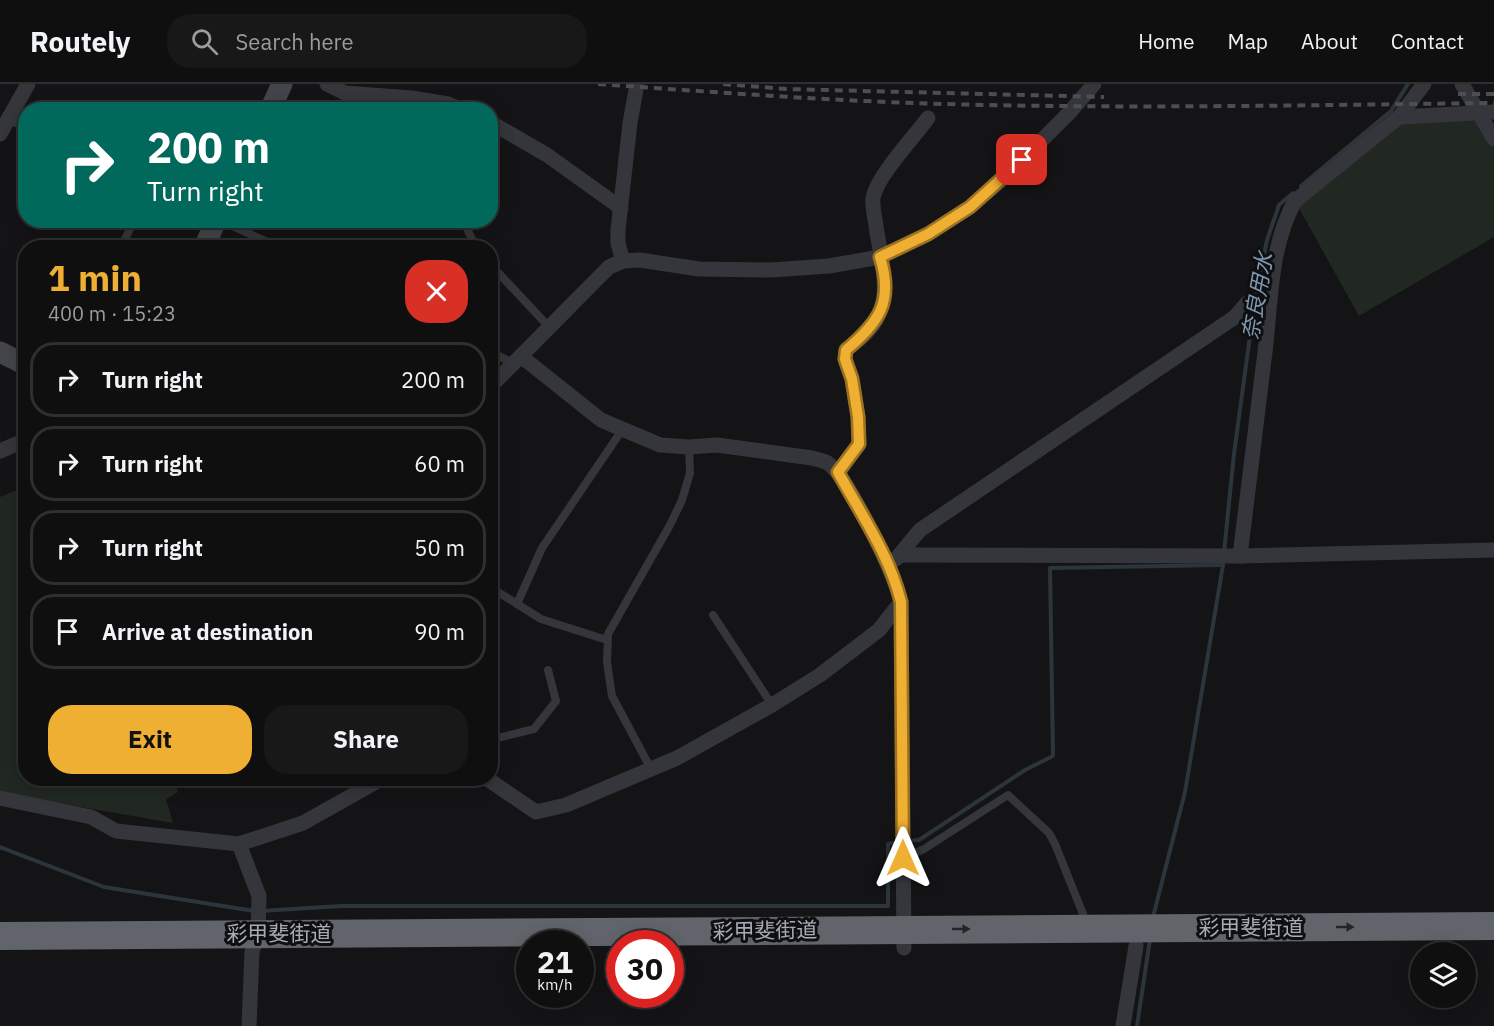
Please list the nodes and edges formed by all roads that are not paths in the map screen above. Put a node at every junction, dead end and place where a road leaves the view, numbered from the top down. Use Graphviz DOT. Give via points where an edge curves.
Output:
graph roads {
  1 [pos="28,84"];
  2 [pos="282,84"];
  3 [pos="327,84"];
  4 [pos="638,84"];
  5 [pos="1094,84"];
  6 [pos="1424,84"];
  7 [pos="1462,84"];
  8 [pos="345,93"];
  9 [pos="274,102"];
  10 [pos="351,102"];
  11 [pos="436,102"];
  12 [pos="1486,112"];
  13 [pos="10,116"];
  14 [pos="1399,117"];
  15 [pos="928,118"];
  16 [pos="18,120"];
  17 [pos="498,127"];
  18 [pos="0,134"];
  19 [pos="1494,140"];
  20 [pos="621,208"];
  21 [pos="236,228"];
  22 [pos="263,240"];
  23 [pos="880,257"];
  24 [pos="622,261"];
  25 [pos="498,273"];
  26 [pos="1259,302"];
  27 [pos="550,328"];
  28 [pos="0,352"];
  29 [pos="498,354"];
  30 [pos="518,360"];
  31 [pos="18,361"];
  32 [pos="498,379"];
  33 [pos="622,430"];
  34 [pos="18,443"];
  35 [pos="689,447"];
  36 [pos="0,451"];
  37 [pos="838,472"];
  38 [pos="1494,550"];
  39 [pos="901,555"];
  40 [pos="1240,556"];
  41 [pos="887,566"];
  42 [pos="498,592"];
  43 [pos="901,602"];
  44 [pos="517,604"];
  45 [pos="713,615"];
  46 [pos="607,640"];
  47 [pos="548,670"];
  48 [pos="772,705"];
  49 [pos="498,738"];
  50 [pos="651,769"];
  51 [pos="369,786"];
  52 [pos="498,786"];
  53 [pos="0,798"];
  54 [pos="238,844"];
  55 [pos="903,855"];
  56 [pos="1494,926"];
  57 [pos="1088,928"];
  58 [pos="0,936"];
  59 [pos="904,939"];
  60 [pos="1147,939"];
  61 [pos="255,943"];
  62 [pos="1494,945"];
  63 [pos="684,950"];
  64 [pos="516,951"];
  65 [pos="0,954"];
  66 [pos="249,1026"];
  67 [pos="1122,1026"];
  1 -- 13 [label="street"];
  2 -- 9 [label="street"];
  3 -- 8 [label="street"];
  4 -- 20 [label="street"];
  5 -- 23 [label="street" via="1007,175 970,207 928,234"];
  6 -- 14 [label="street"];
  7 -- 12 [label="street"];
  8 -- 10 [label="lane"];
  8 -- 11 [label="street"];
  12 -- 14 [label="street"];
  12 -- 19 [label="street"];
  13 -- 16 [label="street"];
  13 -- 18 [label="street"];
  14 -- 26 [label="street" via="1295,201 1285,219"];
  15 -- 23 [label="street" via="881,180 873,199"];
  17 -- 20 [label="street" via="547,155"];
  20 -- 24 [label="street" via="618,243"];
  21 -- 22 [label="lane"];
  23 -- 24 [label="street" via="771,270 699,269"];
  23 -- 37 [label="street" via="885,273 880,316 846,350 859,444"];
  24 -- 27 [label="street" via="609,267"];
  25 -- 27 [label="lane"];
  26 -- 39 [label="street" via="920,530"];
  26 -- 40 [label="street"];
  27 -- 30 [label="street"];
  28 -- 31 [label="street"];
  29 -- 30 [label="lane"];
  30 -- 32 [label="street"];
  30 -- 33 [label="street" via="601,420"];
  33 -- 35 [label="street" via="660,446"];
  33 -- 44 [label="lane" via="542,548"];
  34 -- 36 [label="street"];
  35 -- 37 [label="street" via="717,445 812,458 827,462"];
  35 -- 46 [label="lane" via="690,473 682,500"];
  37 -- 41 [label="street"];
  38 -- 40 [label="street"];
  39 -- 40 [label="street"];
  39 -- 41 [label="street"];
  41 -- 43 [label="street"];
  42 -- 44 [label="lane"];
  43 -- 48 [label="street" via="879,630"];
  43 -- 55 [label="street"];
  44 -- 46 [label="lane" via="541,619"];
  45 -- 48 [label="lane"];
  46 -- 50 [label="lane" via="612,696"];
  47 -- 49 [label="lane" via="556,701 534,729"];
  48 -- 50 [label="street"];
  50 -- 52 [label="street" via="567,805 536,812"];
  51 -- 54 [label="street" via="303,823"];
  53 -- 54 [label="street" via="91,817 116,831"];
  54 -- 61 [label="street" via="259,896"];
  55 -- 57 [label="lane" via="924,849 1008,795 1049,834"];
  55 -- 59 [label="street"];
  60 -- 56 [label="highway, 彩甲斐街道, one-way"];
  59 -- 57 [label="highway, 彩甲斐街道, one-way"];
  57 -- 60 [label="highway, 彩甲斐街道"];
  58 -- 61 [label="highway, 彩甲斐街道"];
  59 -- 60 [label="highway, 彩甲斐街道"];
  59 -- 61 [label="highway, 彩甲斐街道"];
  59 -- 63 [label="highway, 彩甲斐街道"];
  60 -- 62 [label="highway, 彩甲斐街道"];
  60 -- 67 [label="street"];
  61 -- 64 [label="highway, 彩甲斐街道"];
  61 -- 65 [label="highway, 彩甲斐街道"];
  61 -- 66 [label="street"];
}
